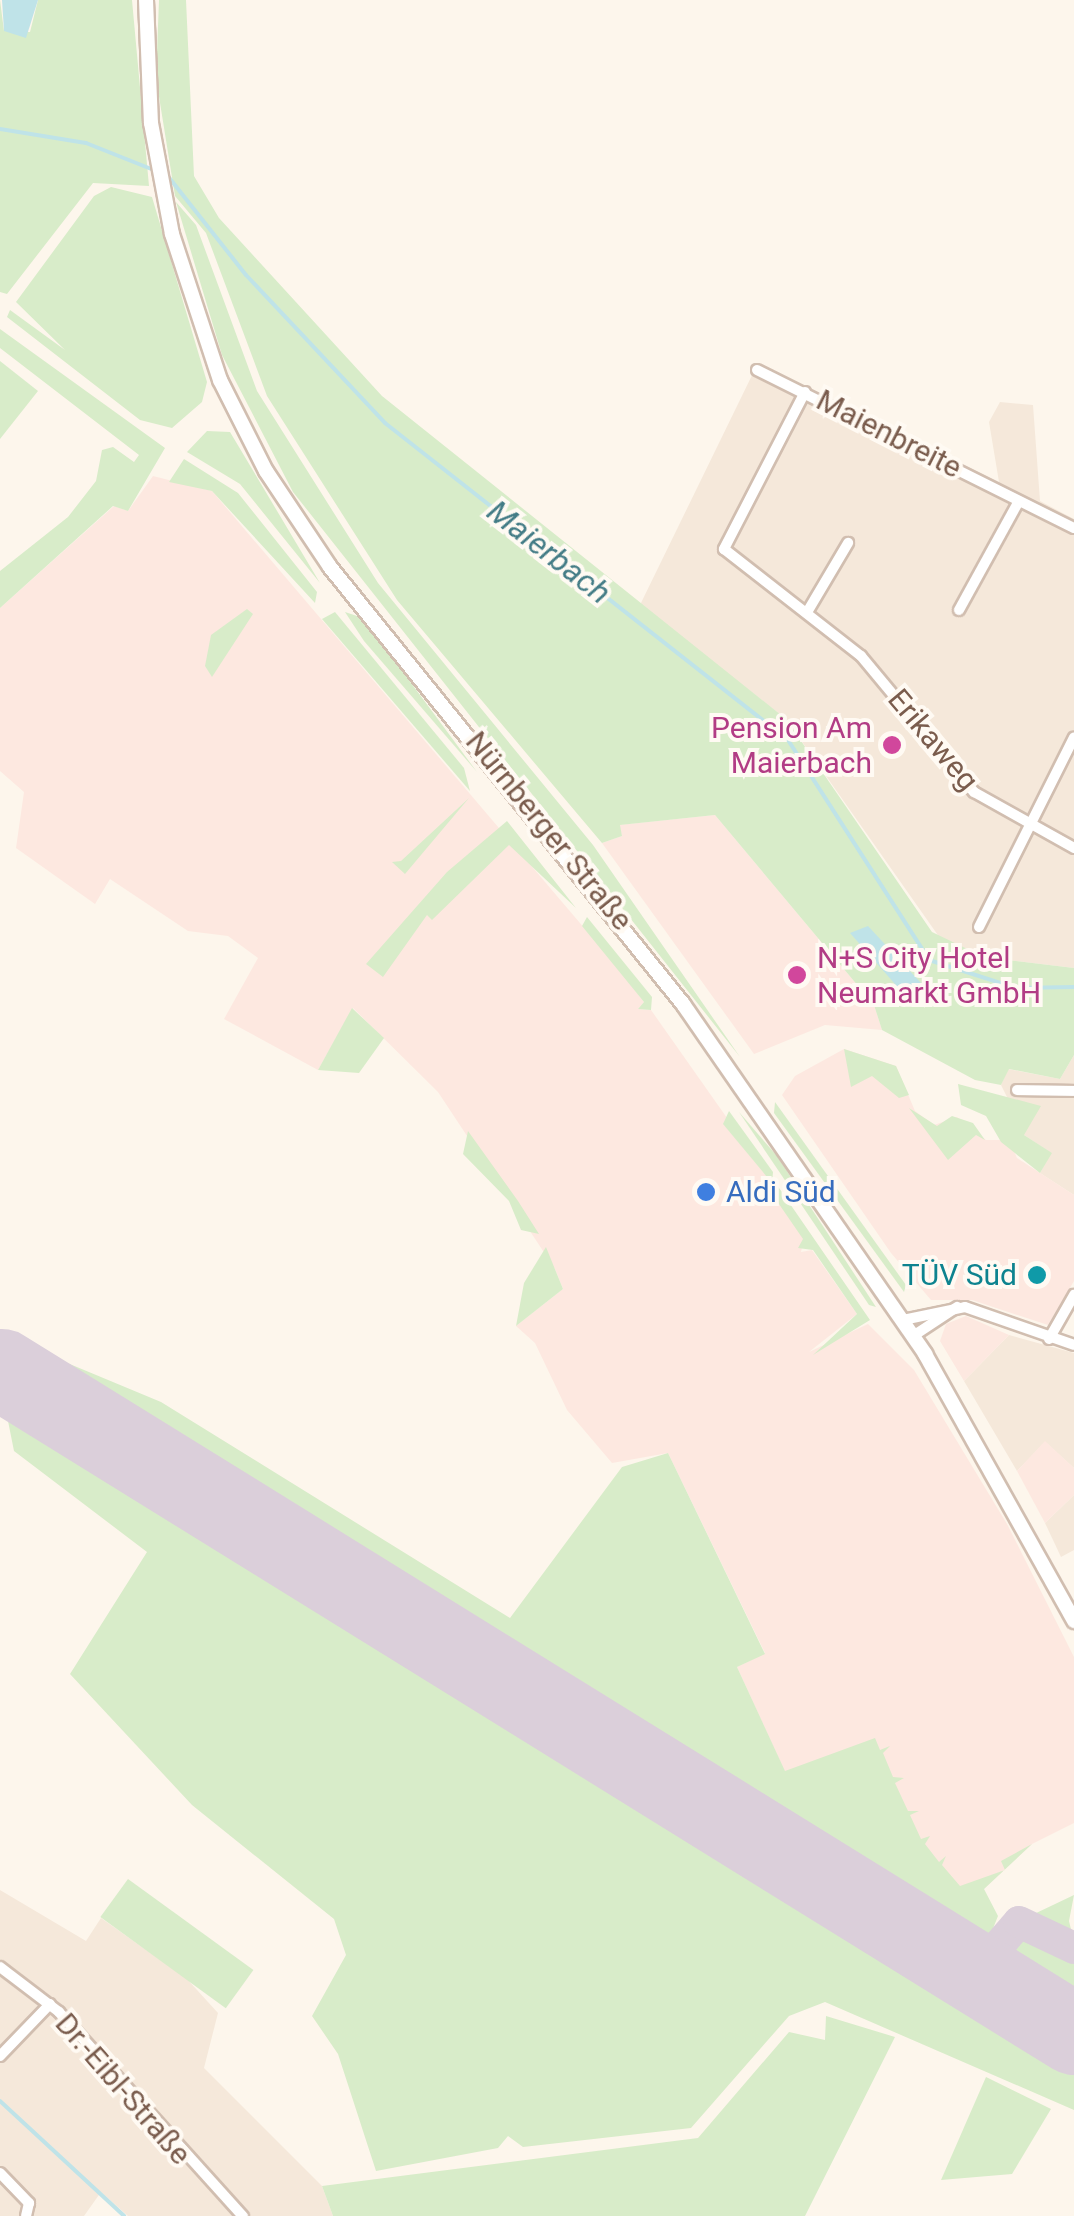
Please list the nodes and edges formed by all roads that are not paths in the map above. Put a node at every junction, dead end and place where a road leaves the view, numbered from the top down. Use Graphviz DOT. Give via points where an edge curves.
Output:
graph roads {
  1 [pos="146,0"];
  2 [pos="757,370"];
  3 [pos="804,392"];
  4 [pos="1019,501"];
  5 [pos="1074,528"];
  6 [pos="848,542"];
  7 [pos="808,609"];
  8 [pos="959,610"];
  9 [pos="1074,737"];
  10 [pos="1030,826"];
  11 [pos="1074,848"];
  12 [pos="979,928"];
  13 [pos="1016,1090"];
  14 [pos="1074,1091"];
  15 [pos="1074,1296"];
  16 [pos="958,1307"];
  17 [pos="903,1320"];
  18 [pos="914,1336"];
  19 [pos="1049,1340"];
  20 [pos="1074,1345"];
  21 [pos="1074,1622"];
  22 [pos="0,1967"];
  23 [pos="50,2004"];
  24 [pos="0,2056"];
  25 [pos="0,2173"];
  26 [pos="28,2211"];
  27 [pos="243,2216"];
  1 -- 17 [label="main road, Nürnberger Straße" via="154,148 164,202 220,380 286,505 626,926"];
  2 -- 3 [label="street, Maienbreite"];
  3 -- 4 [label="street, Maienbreite"];
  3 -- 7 [label="street, Erikaweg" via="724,546"];
  4 -- 5 [label="street, Maienbreite"];
  4 -- 8 [label="street"];
  6 -- 7 [label="street"];
  7 -- 10 [label="street, Erikaweg" via="876,672 974,792"];
  9 -- 10 [label="street"];
  10 -- 11 [label="street, Erikaweg"];
  10 -- 12 [label="street"];
  13 -- 14 [label="street"];
  15 -- 19 [label="street"];
  16 -- 17 [label="street"];
  16 -- 18 [label="street"];
  16 -- 19 [label="street"];
  17 -- 18 [label="main road, Nürnberger Straße"];
  18 -- 21 [label="main road, Nürnberger Straße"];
  19 -- 20 [label="street"];
  22 -- 23 [label="street, Dr.-Eibl-Straße"];
  23 -- 24 [label="street"];
  23 -- 27 [label="street, Dr.-Eibl-Straße"];
  25 -- 26 [label="street"];
}
